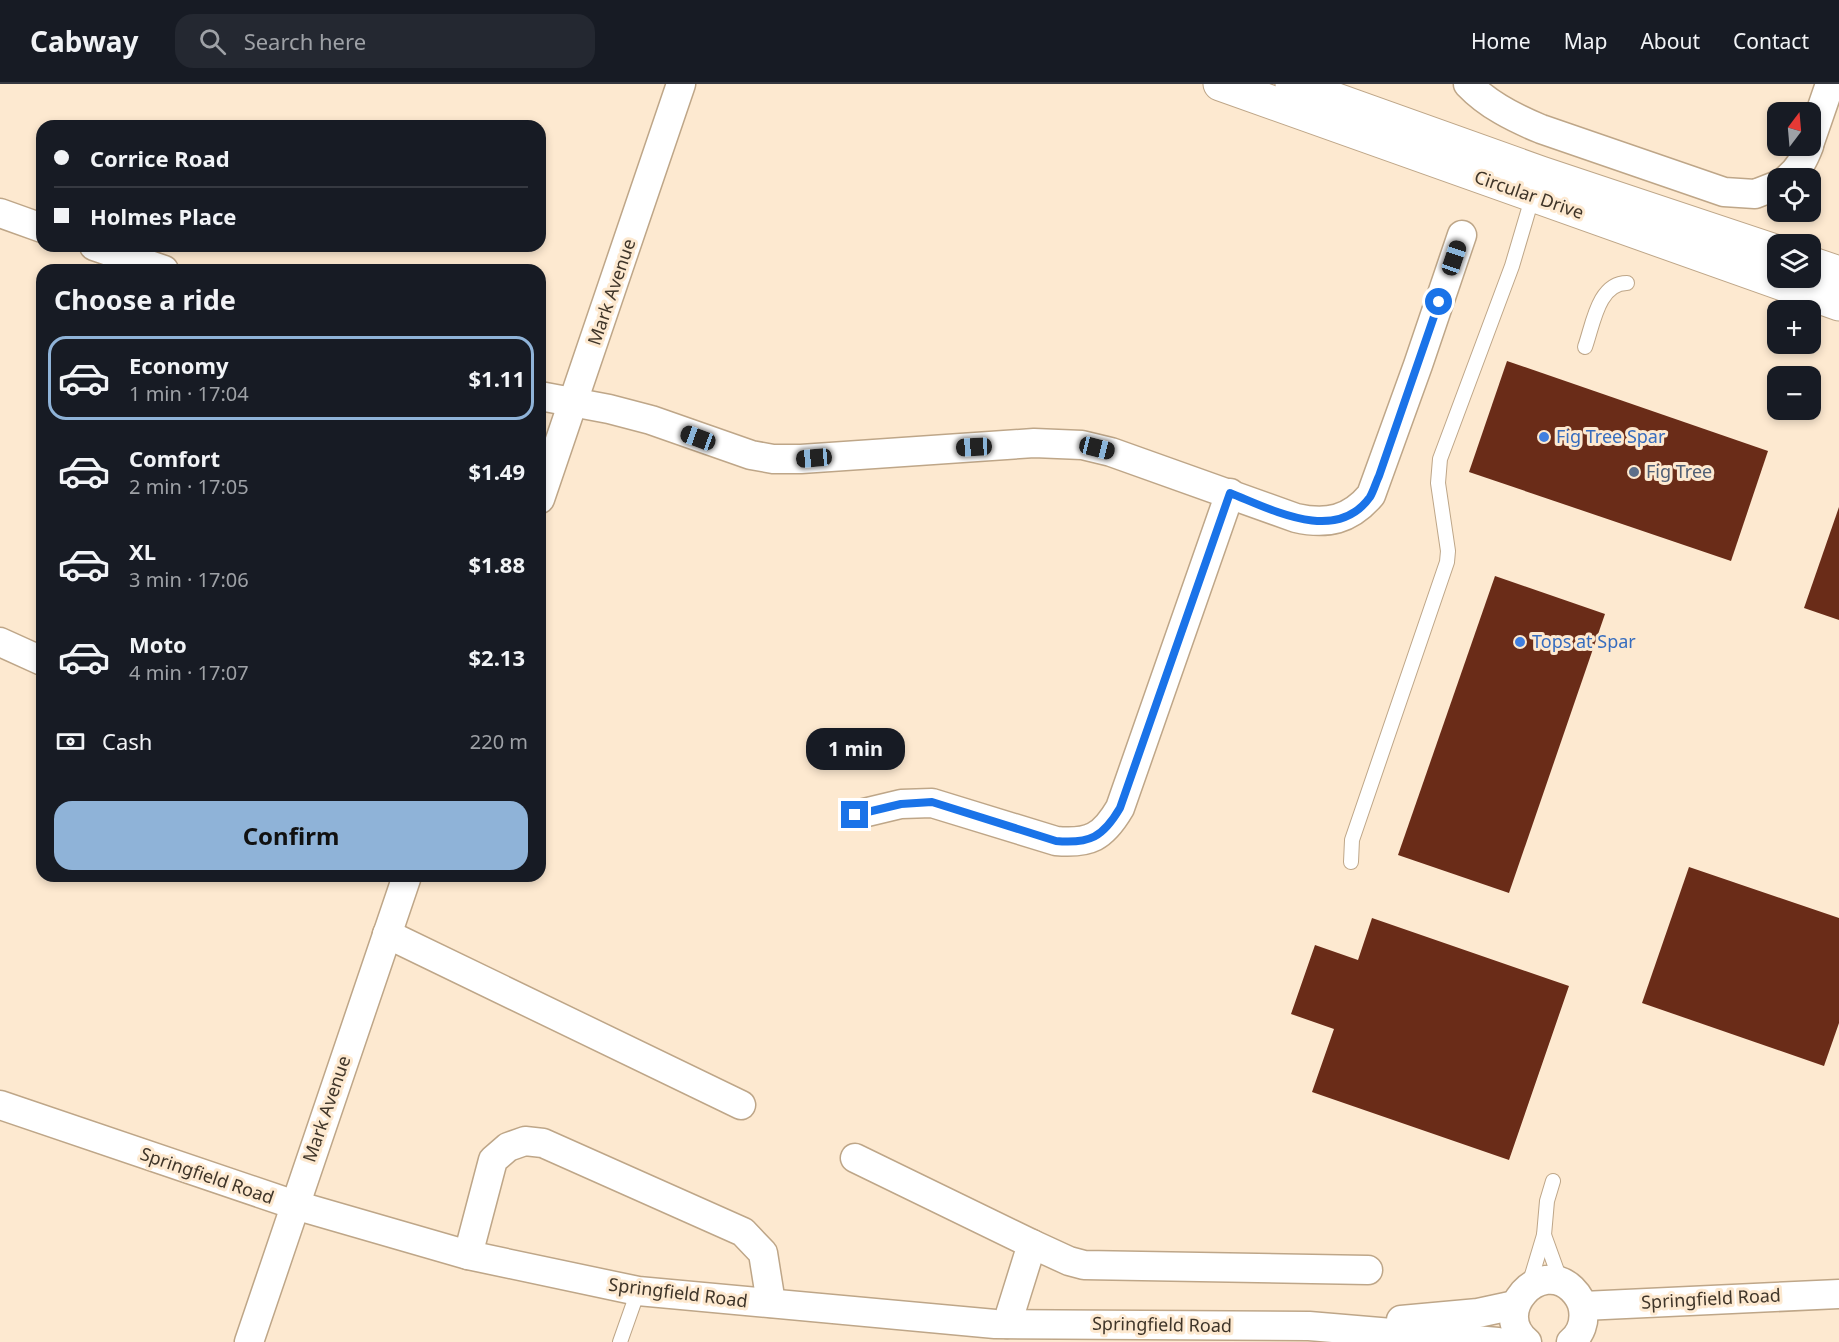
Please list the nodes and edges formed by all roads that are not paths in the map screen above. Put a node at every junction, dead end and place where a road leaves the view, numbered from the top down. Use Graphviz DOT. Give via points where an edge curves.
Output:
graph roads {
  1 [pos="681,84"];
  2 [pos="1220,84"];
  3 [pos="1292,84"];
  4 [pos="1468,84"];
  5 [pos="1830,84"];
  6 [pos="1821,111"];
  7 [pos="1537,184"];
  8 [pos="1767,189"];
  9 [pos="0,213"];
  10 [pos="36,226"];
  11 [pos="1462,235"];
  12 [pos="1767,249"];
  13 [pos="112,252"];
  14 [pos="146,264"];
  15 [pos="1821,267"];
  16 [pos="1839,273"];
  17 [pos="1628,283"];
  18 [pos="1839,304"];
  19 [pos="1585,347"];
  20 [pos="546,397"];
  21 [pos="574,403"];
  22 [pos="546,482"];
  23 [pos="1230,493"];
  24 [pos="0,642"];
  25 [pos="36,658"];
  26 [pos="855,815"];
  27 [pos="1351,862"];
  28 [pos="404,882"];
  29 [pos="387,934"];
  30 [pos="0,1105"];
  31 [pos="741,1105"];
  32 [pos="855,1158"];
  33 [pos="1553,1181"];
  34 [pos="295,1205"];
  35 [pos="1544,1235"];
  36 [pos="1032,1244"];
  37 [pos="468,1255"];
  38 [pos="1368,1270"];
  39 [pos="1561,1282"];
  40 [pos="638,1291"];
  41 [pos="1839,1293"];
  42 [pos="1522,1296"];
  43 [pos="771,1303"];
  44 [pos="1583,1306"];
  45 [pos="1309,1326"];
  46 [pos="997,1330"];
  47 [pos="1359,1336"];
  48 [pos="249,1342"];
  49 [pos="620,1342"];
  50 [pos="1498,1342"];
  51 [pos="1527,1342"];
  52 [pos="1571,1342"];
  1 -- 21 [label="street, Mark Avenue"];
  2 -- 7 [label="street, Circular Drive"];
  3 -- 7 [label="street, Circular Drive"];
  4 -- 8 [label="street" via="1525,123 1724,192 1755,194"];
  5 -- 6 [label="street"];
  7 -- 12 [label="street, Circular Drive"];
  7 -- 18 [label="street, Circular Drive"];
  7 -- 27 [label="lane" via="1512,266 1440,459 1438,483 1447,562 1352,840"];
  9 -- 10 [label="street"];
  11 -- 23 [label="street" via="1379,476 1363,505 1334,520 1314,522"];
  13 -- 14 [label="street"];
  15 -- 16 [label="street"];
  17 -- 19 [label="lane" via="1608,290"];
  20 -- 21 [label="street"];
  21 -- 22 [label="street, Mark Avenue"];
  21 -- 23 [label="street" via="651,420 773,459 1060,443 1111,452"];
  23 -- 26 [label="street" via="1120,808 1099,835 1074,842 1056,841 932,802 901,804"];
  24 -- 25 [label="street"];
  28 -- 29 [label="street, Mark Avenue"];
  29 -- 31 [label="street"];
  29 -- 34 [label="street, Mark Avenue"];
  30 -- 34 [label="street, Springfield Road"];
  32 -- 36 [label="street"];
  33 -- 35 [label="lane"];
  34 -- 37 [label="street, Springfield Road"];
  34 -- 48 [label="street, Mark Avenue"];
  35 -- 39 [label="lane"];
  35 -- 42 [label="lane"];
  36 -- 38 [label="street" via="1084,1265"];
  36 -- 46 [label="street"];
  37 -- 40 [label="street, Springfield Road"];
  37 -- 43 [label="street" via="493,1161 508,1147 525,1141 543,1143 743,1232 763,1253"];
  39 -- 42 [label="street, Springfield Road" via="1544,1281"];
  39 -- 44 [label="street" via="1571,1287"];
  40 -- 43 [label="street, Springfield Road"];
  40 -- 49 [label="lane"];
  41 -- 44 [label="street, Springfield Road"];
  42 -- 45 [label="street, Springfield Road" via="1478,1313"];
  42 -- 51 [label="street" via="1514,1316 1516,1328"];
  43 -- 46 [label="street, Springfield Road"];
  44 -- 52 [label="street" via="1581,1330"];
  45 -- 46 [label="street, Springfield Road"];
  45 -- 47 [label="street, Springfield Road"];
  47 -- 50 [label="street, Springfield Road"];
}
